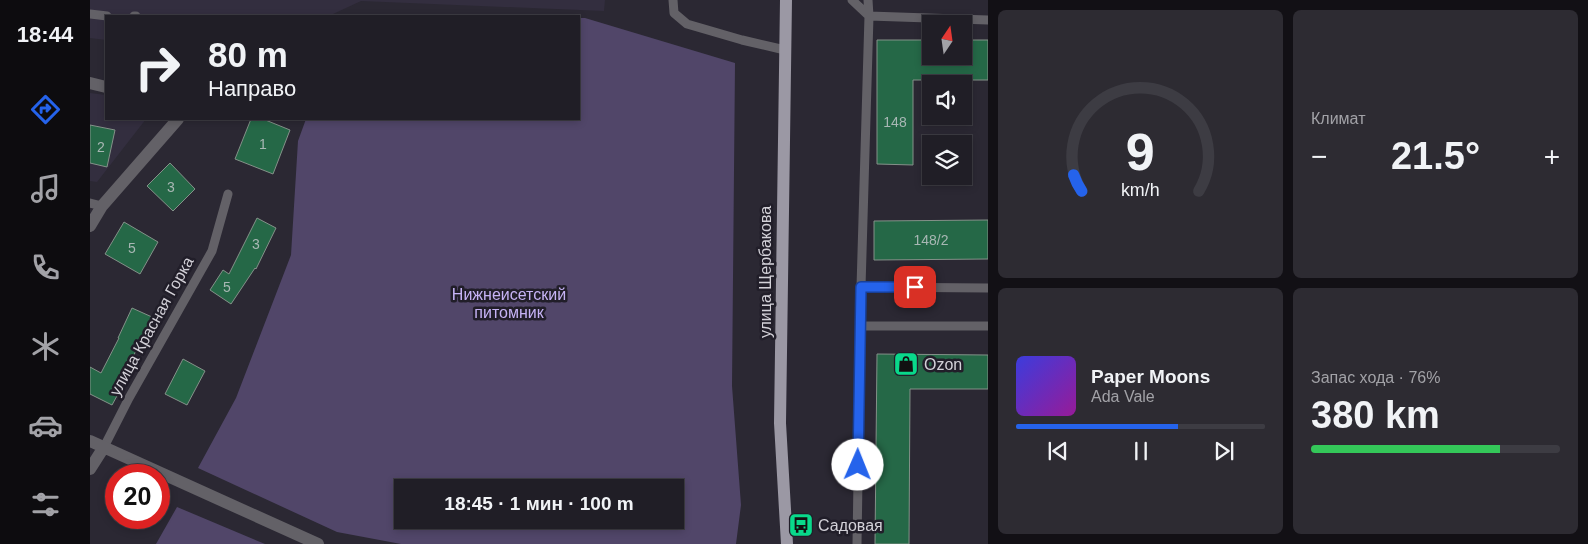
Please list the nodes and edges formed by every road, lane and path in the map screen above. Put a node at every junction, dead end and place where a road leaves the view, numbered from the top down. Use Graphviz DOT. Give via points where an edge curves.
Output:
graph roads {
  1 [pos="673,0"];
  2 [pos="786,0"];
  3 [pos="852,0"];
  4 [pos="868,0"];
  5 [pos="90,14"];
  6 [pos="105,16"];
  7 [pos="869,16"];
  8 [pos="988,20"];
  9 [pos="785,50"];
  10 [pos="90,83"];
  11 [pos="105,87"];
  12 [pos="177,120"];
  13 [pos="228,194"];
  14 [pos="96,205"];
  15 [pos="90,226"];
  16 [pos="861,287"];
  17 [pos="988,288"];
  18 [pos="861,326"];
  19 [pos="988,326"];
  20 [pos="90,441"];
  21 [pos="104,447"];
  22 [pos="90,461"];
  23 [pos="90,470"];
  24 [pos="318,544"];
  25 [pos="787,544"];
  26 [pos="857,544"];
  1 -- 9 [label="lane" via="674,13 688,24"];
  2 -- 9 [label="main road, улица Щербакова"];
  3 -- 7 [label="lane"];
  4 -- 7 [label="lane"];
  5 -- 6 [label="lane"];
  7 -- 8 [label="lane"];
  7 -- 16 [label="lane"];
  9 -- 25 [label="main road, улица Щербакова" via="780,423"];
  10 -- 11 [label="street"];
  12 -- 14 [label="street"];
  13 -- 21 [label="lane, улица Красная Горка" via="212,251"];
  14 -- 15 [label="street"];
  16 -- 17 [label="lane"];
  16 -- 18 [label="lane"];
  18 -- 19 [label="lane"];
  18 -- 26 [label="lane"];
  20 -- 21 [label="street"];
  21 -- 22 [label="street"];
  21 -- 23 [label="street, улица Красная Горка"];
  21 -- 24 [label="street"];
}
